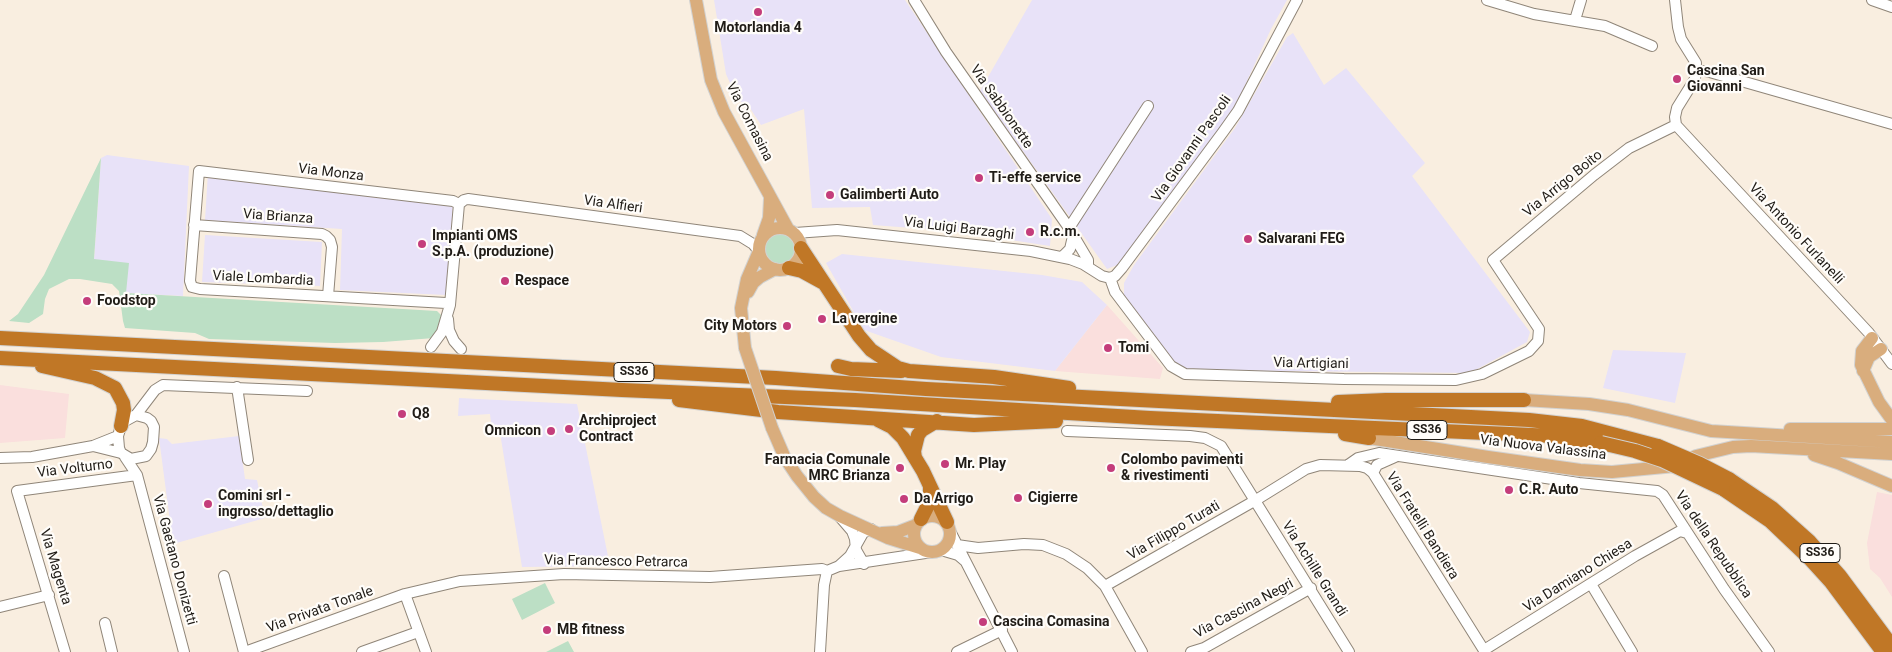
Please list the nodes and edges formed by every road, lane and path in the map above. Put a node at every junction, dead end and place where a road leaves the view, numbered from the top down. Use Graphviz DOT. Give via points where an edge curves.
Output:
graph roads {
  1 [pos="696,0"];
  2 [pos="914,0"];
  3 [pos="1298,0"];
  4 [pos="1487,0"];
  5 [pos="1581,0"];
  6 [pos="1675,0"];
  7 [pos="1872,0"];
  8 [pos="1892,7"];
  9 [pos="1575,20"];
  10 [pos="1652,46"];
  11 [pos="1696,71"];
  12 [pos="1148,106"];
  13 [pos="1892,124"];
  14 [pos="1676,125"];
  15 [pos="198,171"];
  16 [pos="770,198"];
  17 [pos="459,204"];
  18 [pos="194,225"];
  19 [pos="792,231"];
  20 [pos="823,231"];
  21 [pos="1071,232"];
  22 [pos="763,235"];
  23 [pos="801,248"];
  24 [pos="759,251"];
  25 [pos="1062,257"];
  26 [pos="1088,267"];
  27 [pos="789,268"];
  28 [pos="774,270"];
  29 [pos="1110,278"];
  30 [pos="827,285"];
  31 [pos="328,296"];
  32 [pos="741,308"];
  33 [pos="449,309"];
  34 [pos="1539,329"];
  35 [pos="0,338"];
  36 [pos="1872,338"];
  37 [pos="431,347"];
  38 [pos="1881,348"];
  39 [pos="461,349"];
  40 [pos="2,358"];
  41 [pos="1892,364"];
  42 [pos="838,366"];
  43 [pos="909,371"];
  44 [pos="1863,371"];
  45 [pos="237,387"];
  46 [pos="622,390"];
  47 [pos="307,391"];
  48 [pos="1122,398"];
  49 [pos="1524,400"];
  50 [pos="147,402"];
  51 [pos="1879,402"];
  52 [pos="1268,407"];
  53 [pos="136,415"];
  54 [pos="872,418"];
  55 [pos="1150,418"];
  56 [pos="1892,420"];
  57 [pos="151,421"];
  58 [pos="937,421"];
  59 [pos="1253,422"];
  60 [pos="1868,429"];
  61 [pos="1892,429"];
  62 [pos="119,431"];
  63 [pos="1067,431"];
  64 [pos="1750,433"];
  65 [pos="1369,438"];
  66 [pos="1892,442"];
  67 [pos="93,446"];
  68 [pos="1793,449"];
  69 [pos="1892,454"];
  70 [pos="123,455"];
  71 [pos="146,456"];
  72 [pos="1400,456"];
  73 [pos="0,458"];
  74 [pos="916,458"];
  75 [pos="248,460"];
  76 [pos="1348,465"];
  77 [pos="1373,473"];
  78 [pos="137,475"];
  79 [pos="929,484"];
  80 [pos="1726,484"];
  81 [pos="1892,486"];
  82 [pos="17,491"];
  83 [pos="1256,500"];
  84 [pos="840,516"];
  85 [pos="918,522"];
  86 [pos="948,526"];
  87 [pos="875,531"];
  88 [pos="1687,533"];
  89 [pos="856,545"];
  90 [pos="957,545"];
  91 [pos="931,550"];
  92 [pos="864,564"];
  93 [pos="968,564"];
  94 [pos="839,566"];
  95 [pos="827,571"];
  96 [pos="224,576"];
  97 [pos="1591,584"];
  98 [pos="1105,586"];
  99 [pos="1311,588"];
  100 [pos="405,594"];
  101 [pos="49,595"];
  102 [pos="0,607"];
  103 [pos="105,623"];
  104 [pos="1002,630"];
  105 [pos="418,632"];
  106 [pos="1892,646"];
  107 [pos="1485,651"];
  108 [pos="65,652"];
  109 [pos="112,652"];
  110 [pos="184,652"];
  111 [pos="245,652"];
  112 [pos="362,652"];
  113 [pos="426,652"];
  114 [pos="820,652"];
  115 [pos="957,652"];
  116 [pos="1012,652"];
  117 [pos="1142,652"];
  118 [pos="1191,652"];
  119 [pos="1350,652"];
  120 [pos="1632,652"];
  121 [pos="1769,652"];
  122 [pos="1883,652"];
  1 -- 16 [label="main road, Via Comasina" via="712,80 724,112"];
  2 -- 21 [label="street, Via Sabbionette" via="946,52"];
  3 -- 29 [label="street, Via Giovanni Pascoli" via="1224,132 1122,268"];
  4 -- 9 [label="street" via="1534,14"];
  5 -- 9 [label="street"];
  6 -- 11 [label="street" via="1678,27 1696,63"];
  7 -- 8 [label="street"];
  9 -- 10 [label="street" via="1605,26"];
  11 -- 13 [label="street" via="1706,71"];
  11 -- 14 [label="street" via="1695,79 1677,108"];
  12 -- 21 [label="street"];
  14 -- 34 [label="street, Via Arrigo Boito" via="1630,148 1492,260"];
  14 -- 36 [label="street, Via Antonio Furlanelli"];
  15 -- 17 [label="street, Via Monza"];
  15 -- 18 [label="street, Viale Lombardia"];
  16 -- 19 [label="main road, Via Comasina"];
  16 -- 22 [label="main road, Via Comasina" via="769,218"];
  17 -- 24 [label="street, Via Alfieri" via="468,199 740,236"];
  17 -- 33 [label="street"];
  18 -- 31 [label="street, Via Brianza" via="326,236 332,247"];
  18 -- 31 [label="street, Viale Lombardia" via="192,287"];
  19 -- 20 [label="street, Via Luigi Barzaghi"];
  19 -- 22 [label="main road" via="775,228"];
  19 -- 23 [label="main road"];
  20 -- 23 [label="street"];
  20 -- 25 [label="street, Via Luigi Barzaghi" via="904,236"];
  21 -- 25 [label="street" via="1070,249"];
  21 -- 26 [label="street, Via Sabbionette" via="1088,260"];
  22 -- 24 [label="main road"];
  23 -- 27 [label="main road" via="798,260"];
  23 -- 30 [label="highway"];
  24 -- 28 [label="main road" via="764,263"];
  24 -- 32 [label="main road"];
  25 -- 26 [label="street, Via Luigi Barzaghi"];
  26 -- 29 [label="street"];
  27 -- 28 [label="main road"];
  27 -- 30 [label="highway" via="802,271"];
  28 -- 32 [label="main road" via="753,282"];
  29 -- 34 [label="street, Via Artigiani" via="1115,292 1171,366 1185,374 1456,380 1482,374 1529,351 1538,341"];
  30 -- 43 [label="highway" via="865,344 879,357"];
  31 -- 33 [label="street, Viale Lombardia"];
  32 -- 84 [label="main road, bridge" via="745,348 785,458 814,497"];
  33 -- 37 [label="street" via="442,332"];
  33 -- 39 [label="street" via="449,330"];
  35 -- 48 [label="highway, SS36"];
  36 -- 38 [label="street, Via Antonio Furlanelli"];
  36 -- 44 [label="main road" via="1861,355"];
  38 -- 41 [label="street, Via Antonio Furlanelli"];
  38 -- 44 [label="main road" via="1869,357"];
  40 -- 46 [label="highway, SS36"];
  40 -- 62 [label="highway" via="108,383 116,388 123,403 124,416"];
  42 -- 43 [label="highway"];
  43 -- 48 [label="highway" via="994,377"];
  44 -- 51 [label="main road"];
  45 -- 47 [label="street"];
  45 -- 50 [label="street" via="163,385"];
  45 -- 75 [label="street"];
  46 -- 54 [label="highway" via="652,398"];
  46 -- 55 [label="highway, SS36" via="846,399"];
  48 -- 52 [label="highway, SS36"];
  49 -- 52 [label="highway, SS36" via="1386,400"];
  49 -- 64 [label="main road, SS36" via="1589,404 1628,410 1711,431"];
  50 -- 53 [label="street"];
  50 -- 57 [label="street"];
  51 -- 56 [label="main road"];
  51 -- 60 [label="main road" via="1880,416"];
  52 -- 80 [label="highway, SS36, bridge" via="1566,424 1602,430 1658,446 1700,464"];
  53 -- 57 [label="street"];
  53 -- 62 [label="street" via="130,417"];
  54 -- 58 [label="highway"];
  54 -- 74 [label="highway" via="892,426"];
  55 -- 58 [label="highway" via="1138,422 1058,420 989,425"];
  55 -- 59 [label="highway, SS36"];
  57 -- 71 [label="street" via="153,442"];
  58 -- 74 [label="highway" via="918,435 914,451"];
  59 -- 65 [label="highway, SS36"];
  59 -- 80 [label="highway, SS36, bridge" via="1554,436 1635,451"];
  60 -- 61 [label="main road"];
  60 -- 64 [label="main road" via="1798,428"];
  62 -- 67 [label="street"];
  62 -- 70 [label="street" via="119,448"];
  63 -- 83 [label="street, Via Achille Grandi" via="1139,432 1206,438 1226,452"];
  64 -- 66 [label="main road, SS36"];
  65 -- 68 [label="main road, Via Nuova Valassina / SS36" via="1612,472 1675,466 1696,456 1733,447"];
  67 -- 70 [label="street"];
  67 -- 73 [label="street" via="32,458"];
  68 -- 69 [label="main road, Via Nuova Valassina / SS36"];
  68 -- 81 [label="main road" via="1838,462"];
  70 -- 71 [label="street" via="131,460"];
  70 -- 78 [label="street, Via Gaetano Donizetti"];
  71 -- 78 [label="street"];
  72 -- 76 [label="street, Via della Repubblica" via="1368,454"];
  72 -- 77 [label="street" via="1382,462"];
  72 -- 88 [label="street, Via della Repubblica" via="1579,483 1657,491 1663,495"];
  74 -- 79 [label="highway"];
  76 -- 77 [label="street, Via Fratelli Bandiera" via="1367,468"];
  76 -- 83 [label="street, Via Fratelli Bandiera" via="1320,465 1306,469"];
  77 -- 107 [label="street, Via Fratelli Bandiera"];
  78 -- 82 [label="street, Via Volturno"];
  78 -- 110 [label="street, Via Gaetano Donizetti"];
  79 -- 85 [label="highway" via="930,496 925,514"];
  79 -- 86 [label="highway"];
  80 -- 106 [label="highway, SS36" via="1772,508 1815,547"];
  80 -- 122 [label="highway, SS36" via="1811,560"];
  82 -- 101 [label="street, Via Magenta"];
  83 -- 98 [label="street, Via Filippo Turati"];
  83 -- 99 [label="street, Via Achille Grandi"];
  84 -- 87 [label="main road"];
  84 -- 89 [label="street" via="852,531"];
  85 -- 86 [label="main road" via="932,515"];
  85 -- 87 [label="main road" via="898,532"];
  85 -- 91 [label="main road" via="914,538"];
  86 -- 90 [label="street"];
  86 -- 91 [label="main road" via="949,542"];
  87 -- 89 [label="street" via="863,533"];
  87 -- 91 [label="main road"];
  88 -- 97 [label="street, Via Damiano Chiesa" via="1680,531"];
  88 -- 121 [label="street, Via della Repubblica"];
  89 -- 92 [label="street"];
  89 -- 94 [label="street"];
  90 -- 93 [label="street"];
  90 -- 98 [label="street" via="978,548 1043,545 1066,554"];
  91 -- 92 [label="street"];
  91 -- 93 [label="street" via="958,555"];
  92 -- 94 [label="street"];
  93 -- 104 [label="street"];
  94 -- 95 [label="street"];
  95 -- 100 [label="street, Via Francesco Petrarca" via="710,578 535,574 460,581"];
  95 -- 114 [label="street"];
  96 -- 111 [label="street"];
  97 -- 107 [label="street, Via Damiano Chiesa"];
  97 -- 120 [label="street"];
  98 -- 117 [label="street"];
  99 -- 118 [label="street, Via Cascina Negri" via="1204,648"];
  99 -- 119 [label="street, Via Achille Grandi"];
  100 -- 105 [label="street"];
  100 -- 111 [label="street, Via Privata Tonale"];
  101 -- 102 [label="street"];
  101 -- 108 [label="street, Via Magenta"];
  103 -- 109 [label="street"];
  104 -- 115 [label="street"];
  104 -- 116 [label="street"];
  105 -- 112 [label="street"];
  105 -- 113 [label="street"];
}
